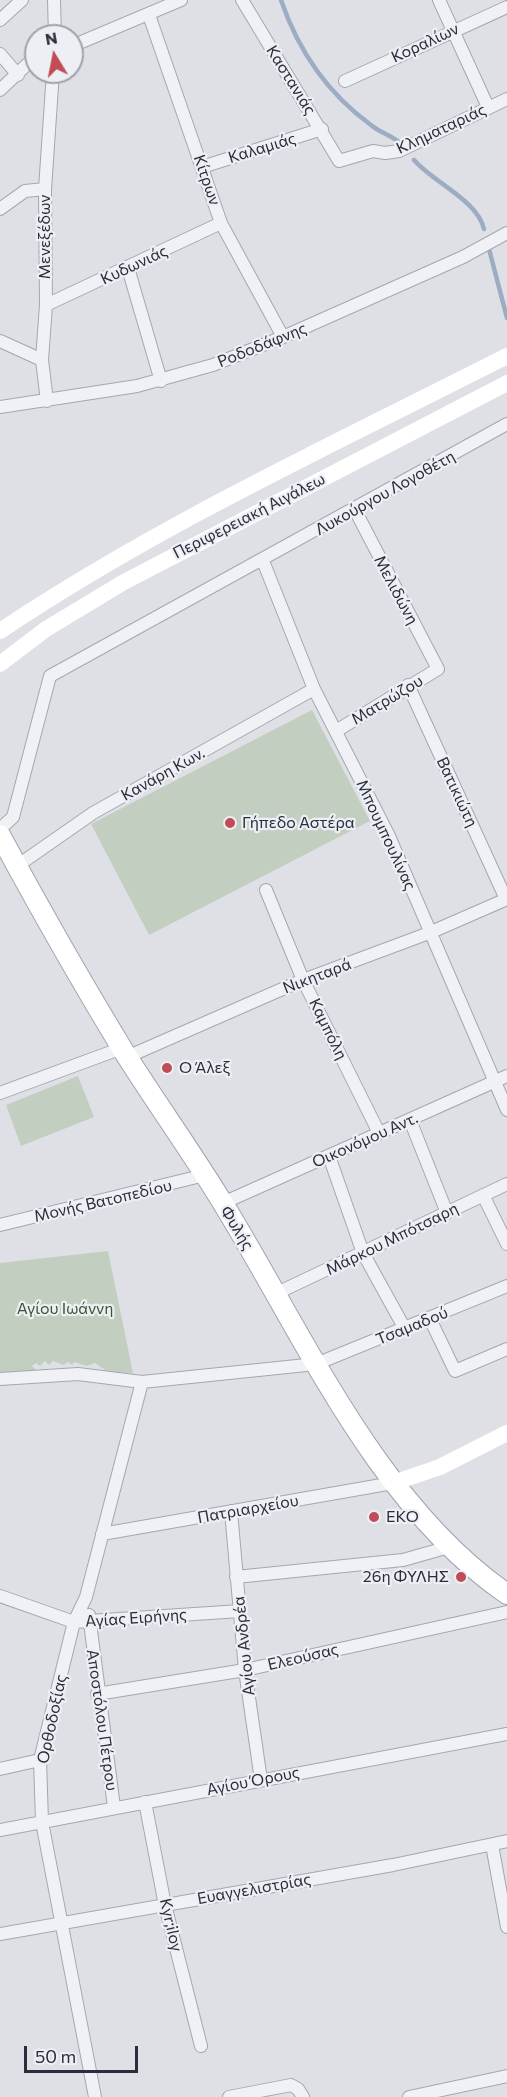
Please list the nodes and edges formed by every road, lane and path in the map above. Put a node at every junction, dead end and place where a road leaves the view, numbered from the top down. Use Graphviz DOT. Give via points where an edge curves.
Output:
graph roads {
  1 [pos="21,0"];
  2 [pos="54,0"];
  3 [pos="181,0"];
  4 [pos="242,0"];
  5 [pos="439,0"];
  6 [pos="507,7"];
  7 [pos="149,15"];
  8 [pos="0,20"];
  9 [pos="55,24"];
  10 [pos="454,30"];
  11 [pos="84,41"];
  12 [pos="0,54"];
  13 [pos="24,69"];
  14 [pos="18,75"];
  15 [pos="345,81"];
  16 [pos="52,84"];
  17 [pos="0,90"];
  18 [pos="507,99"];
  19 [pos="488,107"];
  20 [pos="322,129"];
  21 [pos="339,161"];
  22 [pos="202,166"];
  23 [pos="45,189"];
  24 [pos="0,209"];
  25 [pos="221,223"];
  26 [pos="507,233"];
  27 [pos="128,268"];
  28 [pos="46,305"];
  29 [pos="283,337"];
  30 [pos="0,341"];
  31 [pos="507,356"];
  32 [pos="42,360"];
  33 [pos="161,381"];
  34 [pos="507,383"];
  35 [pos="47,401"];
  36 [pos="0,407"];
  37 [pos="507,424"];
  38 [pos="355,510"];
  39 [pos="263,561"];
  40 [pos="0,631"];
  41 [pos="0,664"];
  42 [pos="438,669"];
  43 [pos="408,686"];
  44 [pos="314,689"];
  45 [pos="336,731"];
  46 [pos="0,829"];
  47 [pos="0,835"];
  48 [pos="9,861"];
  49 [pos="266,890"];
  50 [pos="506,899"];
  51 [pos="429,933"];
  52 [pos="303,980"];
  53 [pos="125,1052"];
  54 [pos="502,1078"];
  55 [pos="0,1093"];
  56 [pos="507,1110"];
  57 [pos="410,1120"];
  58 [pos="380,1133"];
  59 [pos="329,1156"];
  60 [pos="205,1175"];
  61 [pos="507,1184"];
  62 [pos="483,1195"];
  63 [pos="223,1203"];
  64 [pos="447,1213"];
  65 [pos="0,1225"];
  66 [pos="507,1244"];
  67 [pos="363,1253"];
  68 [pos="507,1286"];
  69 [pos="278,1293"];
  70 [pos="430,1318"];
  71 [pos="405,1329"];
  72 [pos="507,1349"];
  73 [pos="316,1364"];
  74 [pos="0,1379"];
  75 [pos="142,1382"];
  76 [pos="507,1433"];
  77 [pos="393,1483"];
  78 [pos="231,1511"];
  79 [pos="102,1534"];
  80 [pos="449,1547"];
  81 [pos="236,1576"];
  82 [pos="0,1596"];
  83 [pos="86,1597"];
  84 [pos="507,1597"];
  85 [pos="240,1611"];
  86 [pos="74,1622"];
  87 [pos="90,1623"];
  88 [pos="245,1670"];
  89 [pos="97,1694"];
  90 [pos="507,1734"];
  91 [pos="40,1761"];
  92 [pos="0,1769"];
  93 [pos="261,1780"];
  94 [pos="145,1802"];
  95 [pos="114,1807"];
  96 [pos="42,1822"];
  97 [pos="0,1830"];
  98 [pos="507,1841"];
  99 [pos="492,1845"];
  100 [pos="165,1905"];
  101 [pos="63,1922"];
  102 [pos="507,1928"];
  103 [pos="0,1934"];
  104 [pos="201,2046"];
  105 [pos="507,2076"];
  106 [pos="430,2095"];
  107 [pos="95,2097"];
  108 [pos="229,2097"];
  109 [pos="303,2097"];
  110 [pos="409,2097"];
  1 -- 8 [label="street"];
  2 -- 9 [label="street"];
  3 -- 7 [label="street"];
  4 -- 20 [label="street, Καστανιάς"];
  5 -- 10 [label="street"];
  6 -- 10 [label="street, Κοραλίων"];
  7 -- 11 [label="street"];
  7 -- 22 [label="street, Κίτρων"];
  10 -- 15 [label="street, Κοραλίων"];
  10 -- 19 [label="street"];
  12 -- 14 [label="street"];
  13 -- 14 [label="street"];
  14 -- 17 [label="street"];
  16 -- 23 [label="street, Μενεξέδων"];
  18 -- 19 [label="street, Κληματαριάς"];
  19 -- 21 [label="street, Κληματαριάς" via="399,151 373,151"];
  20 -- 21 [label="street, Καστανιάς"];
  20 -- 22 [label="street, Καλαμιάς"];
  22 -- 25 [label="street, Κίτρων"];
  23 -- 24 [label="street" via="25,191"];
  23 -- 28 [label="street, Μενεξέδων"];
  25 -- 27 [label="street, Κυδωνιάς"];
  25 -- 29 [label="street, Κίτρων"];
  26 -- 29 [label="street, Ροδοδάφνης"];
  27 -- 28 [label="street, Κυδωνιάς"];
  27 -- 33 [label="street"];
  28 -- 32 [label="street, Μενεξέδων"];
  29 -- 33 [label="street, Ροδοδάφνης"];
  30 -- 32 [label="street"];
  31 -- 40 [label="main road, Περιφερειακή Αιγάλεω" via="182,522"];
  32 -- 35 [label="street, Μενεξέδων"];
  33 -- 35 [label="street, Ροδοδάφνης"];
  34 -- 41 [label="main road, Περιφερειακή Αιγάλεω" via="124,582 46,629"];
  35 -- 36 [label="street, Ροδοδάφνης"];
  37 -- 38 [label="street, Λυκούργου Λογοθέτη"];
  38 -- 39 [label="street, Λυκούργου Λογοθέτη"];
  38 -- 42 [label="street, Μελιδώνη"];
  39 -- 44 [label="street, Μπουμπουλίνας"];
  39 -- 46 [label="street, Λυκούργου Λογοθέτη" via="50,676 13,817"];
  42 -- 43 [label="street, Ματρώζου"];
  43 -- 45 [label="street, Ματρώζου"];
  43 -- 50 [label="street, Βατικιώτη"];
  44 -- 45 [label="street, Μπουμπουλίνας"];
  44 -- 48 [label="street, Κανάρη Κων."];
  45 -- 51 [label="street, Μπουμπουλίνας" via="389,836"];
  47 -- 48 [label="main road, Φυλής"];
  48 -- 53 [label="main road, Φυλής"];
  49 -- 52 [label="street, Καμπόλη"];
  50 -- 51 [label="street, Νικηταρά"];
  51 -- 52 [label="street, Νικηταρά"];
  51 -- 54 [label="street, Μπουμπουλίνας"];
  52 -- 53 [label="street, Νικηταρά"];
  52 -- 58 [label="street, Καμπόλη"];
  53 -- 55 [label="street, Νικηταρά"];
  53 -- 60 [label="main road, Φυλής"];
  54 -- 56 [label="street, Μπουμπουλίνας"];
  54 -- 57 [label="street, Οικονόμου Αντ."];
  57 -- 58 [label="street, Οικονόμου Αντ."];
  57 -- 64 [label="street"];
  58 -- 59 [label="street, Οικονόμου Αντ."];
  59 -- 63 [label="street, Οικονόμου Αντ."];
  59 -- 67 [label="street"];
  60 -- 63 [label="main road, Φυλής"];
  60 -- 65 [label="street, Μονής Βατοπεδίου"];
  61 -- 62 [label="street, Μάρκου Μπότσαρη"];
  62 -- 64 [label="street, Μάρκου Μπότσαρη"];
  62 -- 66 [label="street"];
  63 -- 69 [label="main road, Φυλής"];
  64 -- 67 [label="street, Μάρκου Μπότσαρη"];
  67 -- 69 [label="street, Μάρκου Μπότσαρη"];
  67 -- 71 [label="street"];
  68 -- 70 [label="street, Τσαμαδού"];
  69 -- 73 [label="main road, Φυλής"];
  70 -- 71 [label="street, Τσαμαδού"];
  70 -- 72 [label="street" via="454,1371"];
  71 -- 73 [label="street, Τσαμαδού"];
  73 -- 75 [label="street"];
  73 -- 77 [label="main road, Φυλής"];
  74 -- 75 [label="street" via="78,1374"];
  75 -- 79 [label="street, Ορθοδοξίας"];
  76 -- 77 [label="main road" via="440,1467"];
  77 -- 78 [label="street, Πατριαρχείου"];
  77 -- 80 [label="main road, Φυλής"];
  78 -- 79 [label="street, Πατριαρχείου"];
  78 -- 81 [label="street, Αγίου Ανδρέα"];
  79 -- 83 [label="street, Ορθοδοξίας"];
  80 -- 81 [label="street" via="403,1560"];
  80 -- 84 [label="main road, Φυλής"];
  81 -- 85 [label="street, Αγίου Ανδρέα"];
  82 -- 86 [label="street, Αγίας Ειρήνης"];
  83 -- 86 [label="street, Ορθοδοξίας"];
  83 -- 87 [label="street, Αποστόλου Πέτρου"];
  84 -- 88 [label="street, Ελεούσας"];
  85 -- 87 [label="street, Αγίας Ειρήνης"];
  85 -- 88 [label="street, Αγίου Ανδρέα"];
  86 -- 87 [label="street, Αγίας Ειρήνης"];
  86 -- 91 [label="street, Ορθοδοξίας"];
  87 -- 89 [label="street, Αποστόλου Πέτρου"];
  88 -- 89 [label="street, Ελεούσας"];
  88 -- 93 [label="street, Αγίου Ανδρέα"];
  89 -- 95 [label="street, Αποστόλου Πέτρου"];
  90 -- 93 [label="street, Αγίου Όρους"];
  91 -- 92 [label="street"];
  91 -- 96 [label="street, Ορθοδοξίας"];
  93 -- 94 [label="street, Αγίου Όρους"];
  94 -- 95 [label="street, Αγίου Όρους"];
  94 -- 100 [label="street, Kyr;iloy"];
  95 -- 96 [label="street, Αγίου Όρους"];
  96 -- 97 [label="street, Αγίου Όρους"];
  96 -- 101 [label="street, Ορθοδοξίας"];
  98 -- 99 [label="street, Ευαγγελιστρίας"];
  99 -- 100 [label="street, Ευαγγελιστρίας"];
  99 -- 102 [label="street"];
  100 -- 101 [label="street, Ευαγγελιστρίας"];
  100 -- 104 [label="street, Kyr;iloy"];
  101 -- 103 [label="street, Ευαγγελιστρίας"];
  101 -- 107 [label="street, Ορθοδοξίας"];
  105 -- 106 [label="street"];
  106 -- 110 [label="street"];
  108 -- 109 [label="street" via="291,2085"];
}
